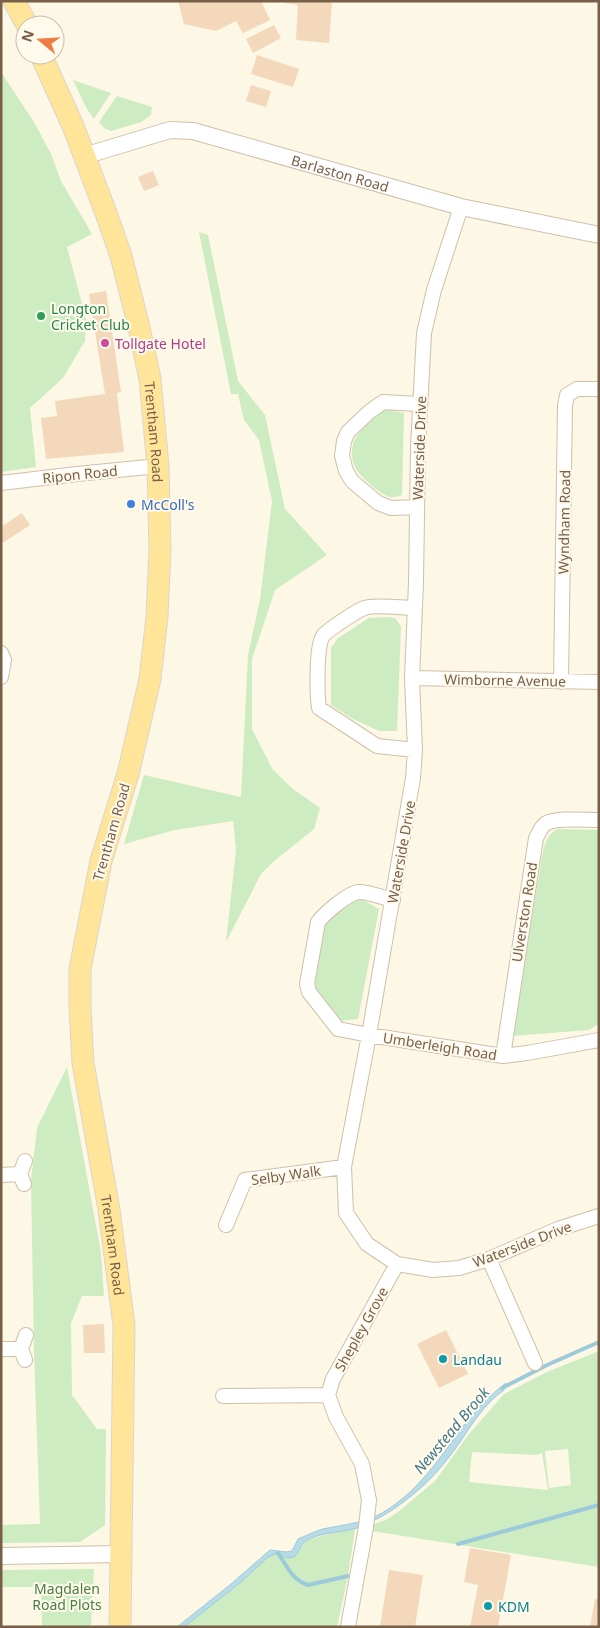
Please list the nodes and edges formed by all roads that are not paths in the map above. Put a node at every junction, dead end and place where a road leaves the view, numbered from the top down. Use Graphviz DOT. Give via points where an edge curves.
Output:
graph roads {
  1 [pos="14,1"];
  2 [pos="22,15"];
  3 [pos="45,65"];
  4 [pos="84,156"];
  5 [pos="461,207"];
  6 [pos="599,235"];
  7 [pos="599,389"];
  8 [pos="419,404"];
  9 [pos="158,466"];
  10 [pos="1,483"];
  11 [pos="417,507"];
  12 [pos="414,608"];
  13 [pos="1,652"];
  14 [pos="1,677"];
  15 [pos="412,678"];
  16 [pos="561,682"];
  17 [pos="599,682"];
  18 [pos="415,750"];
  19 [pos="599,820"];
  20 [pos="393,900"];
  21 [pos="369,1035"];
  22 [pos="599,1040"];
  23 [pos="503,1056"];
  24 [pos="344,1167"];
  25 [pos="23,1173"];
  26 [pos="1,1175"];
  27 [pos="599,1216"];
  28 [pos="226,1225"];
  29 [pos="489,1259"];
  30 [pos="397,1264"];
  31 [pos="26,1335"];
  32 [pos="1,1348"];
  33 [pos="535,1363"];
  34 [pos="328,1395"];
  35 [pos="223,1396"];
  36 [pos="121,1554"];
  37 [pos="1,1556"];
  38 [pos="120,1627"];
  39 [pos="348,1627"];
  1 -- 2 [label="main road"];
  3 -- 4 [label="main road, Trentham Road"];
  4 -- 5 [label="street, Barlaston Road" via="170,130 193,131"];
  4 -- 9 [label="main road, Trentham Road" via="121,256 138,323 150,379"];
  5 -- 6 [label="street, Barlaston Road"];
  5 -- 8 [label="street, Waterside Drive" via="424,332"];
  7 -- 16 [label="street, Wyndham Road" via="577,389 567,395 565,406"];
  8 -- 11 [label="street, Waterside Drive"];
  8 -- 11 [label="street" via="384,402 369,412 348,432 342,456 352,481 378,503 391,508"];
  9 -- 10 [label="street, Ripon Road"];
  9 -- 36 [label="main road, Trentham Road" via="160,549 150,679 128,774 101,861 80,969 83,1063 109,1210 124,1325"];
  11 -- 12 [label="street, Waterside Drive"];
  12 -- 15 [label="street, Waterside Drive"];
  12 -- 18 [label="street" via="365,608 327,631 319,647 318,699 319,708 326,714 377,746"];
  13 -- 14 [label="street" via="4,660"];
  15 -- 16 [label="street, Wimborne Avenue"];
  15 -- 18 [label="street, Waterside Drive"];
  16 -- 17 [label="street, Wimborne Avenue"];
  18 -- 20 [label="street, Waterside Drive"];
  19 -- 23 [label="street, Ulverston Road" via="547,822 536,838"];
  20 -- 21 [label="street, Waterside Drive"];
  20 -- 21 [label="street, Umberleigh Road" via="360,891 324,915 318,922 308,975 309,992 338,1029"];
  21 -- 23 [label="street, Umberleigh Road"];
  21 -- 24 [label="street, Waterside Drive"];
  22 -- 23 [label="street, Umberleigh Road"];
  24 -- 28 [label="street, Selby Walk" via="245,1180"];
  24 -- 30 [label="street, Waterside Drive" via="346,1213 367,1244"];
  25 -- 26 [label="street"];
  27 -- 29 [label="street, Waterside Drive" via="558,1229"];
  29 -- 30 [label="street, Waterside Drive" via="459,1268 434,1270"];
  29 -- 33 [label="street"];
  30 -- 34 [label="street, Shepley Grove" via="333,1379"];
  31 -- 32 [label="street" via="23,1354"];
  34 -- 35 [label="street"];
  34 -- 39 [label="street" via="336,1417 362,1464 368,1500"];
  36 -- 37 [label="street"];
  36 -- 38 [label="main road, Trentham Road"];
}
